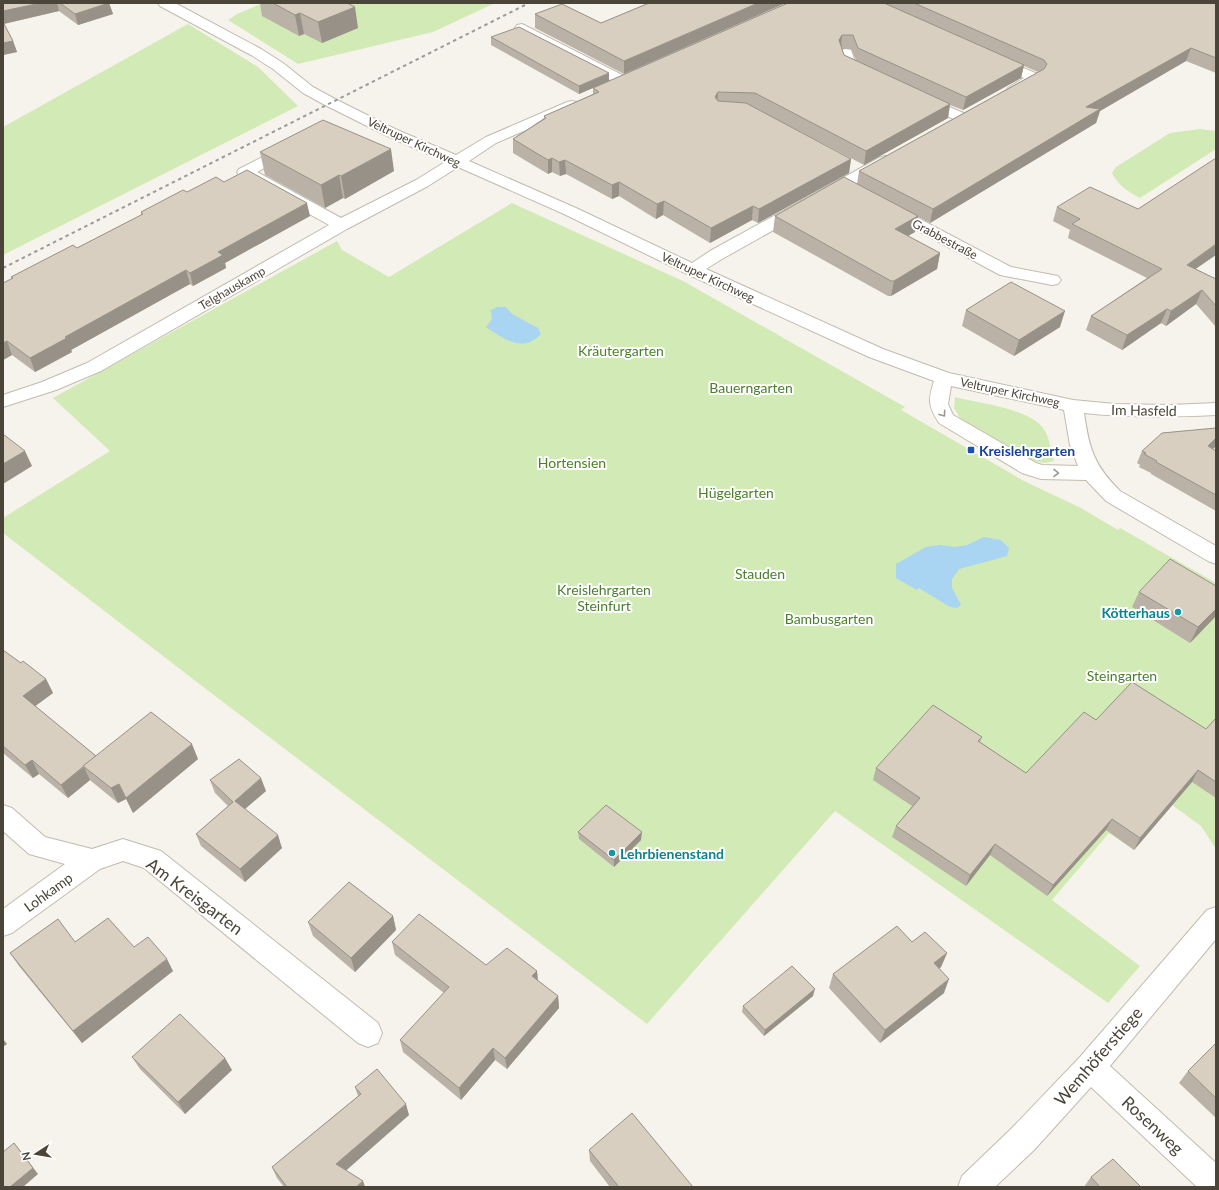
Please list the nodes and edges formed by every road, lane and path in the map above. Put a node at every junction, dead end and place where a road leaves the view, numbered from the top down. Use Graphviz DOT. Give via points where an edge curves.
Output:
graph roads {
  1 [pos="165,3"];
  2 [pos="522,28"];
  3 [pos="846,53"];
  4 [pos="984,55"];
  5 [pos="639,76"];
  6 [pos="877,78"];
  7 [pos="625,82"];
  8 [pos="611,88"];
  9 [pos="913,95"];
  10 [pos="1002,96"];
  11 [pos="583,100"];
  12 [pos="963,118"];
  13 [pos="301,143"];
  14 [pos="897,154"];
  15 [pos="455,161"];
  16 [pos="851,165"];
  17 [pos="864,173"];
  18 [pos="877,203"];
  19 [pos="341,225"];
  20 [pos="693,270"];
  21 [pos="1052,280"];
  22 [pos="944,378"];
  23 [pos="3,401"];
  24 [pos="1072,406"];
  25 [pos="1216,409"];
  26 [pos="1090,473"];
  27 [pos="1216,556"];
  28 [pos="3,816"];
  29 [pos="92,860"];
  30 [pos="1216,919"];
  31 [pos="3,924"];
  32 [pos="368,1033"];
  33 [pos="1090,1067"];
  34 [pos="1216,1184"];
  35 [pos="974,1187"];
  1 -- 15 [label="street, Veltruper Kirchweg" via="256,52 308,90"];
  2 -- 7 [label="street"];
  3 -- 6 [label="street" via="848,64"];
  4 -- 10 [label="street" via="1035,78"];
  5 -- 7 [label="street"];
  7 -- 8 [label="street"];
  9 -- 12 [label="street"];
  11 -- 15 [label="street, Telghauskamp" via="491,140"];
  13 -- 19 [label="street" via="245,172"];
  14 -- 17 [label="street"];
  15 -- 19 [label="street, Telghauskamp" via="422,183"];
  15 -- 20 [label="street, Veltruper Kirchweg" via="570,211"];
  16 -- 17 [label="street"];
  17 -- 20 [label="street" via="849,188 716,255"];
  18 -- 21 [label="street, Grabbestraße" via="1006,271"];
  19 -- 23 [label="street, Telghauskamp" via="94,367"];
  20 -- 22 [label="street, Veltruper Kirchweg" via="876,353"];
  22 -- 24 [label="street, Veltruper Kirchweg"];
  22 -- 26 [label="street, one-way" via="937,401 946,419 1030,468 1041,472"];
  24 -- 25 [label="street, Im Hasfeld" via="1115,410"];
  24 -- 26 [label="street, Veltruper Kirchweg" via="1079,443"];
  26 -- 27 [label="street, Veltruper Kirchweg" via="1113,496"];
  28 -- 29 [label="street" via="38,846"];
  29 -- 31 [label="street, Lohkamp"];
  29 -- 32 [label="street, Am Kreisgarten" via="123,850 152,859"];
  30 -- 33 [label="street, Wemhöferstiege"];
  33 -- 34 [label="street, Rosenweg"];
  33 -- 35 [label="street, Wemhöferstiege"];
}
